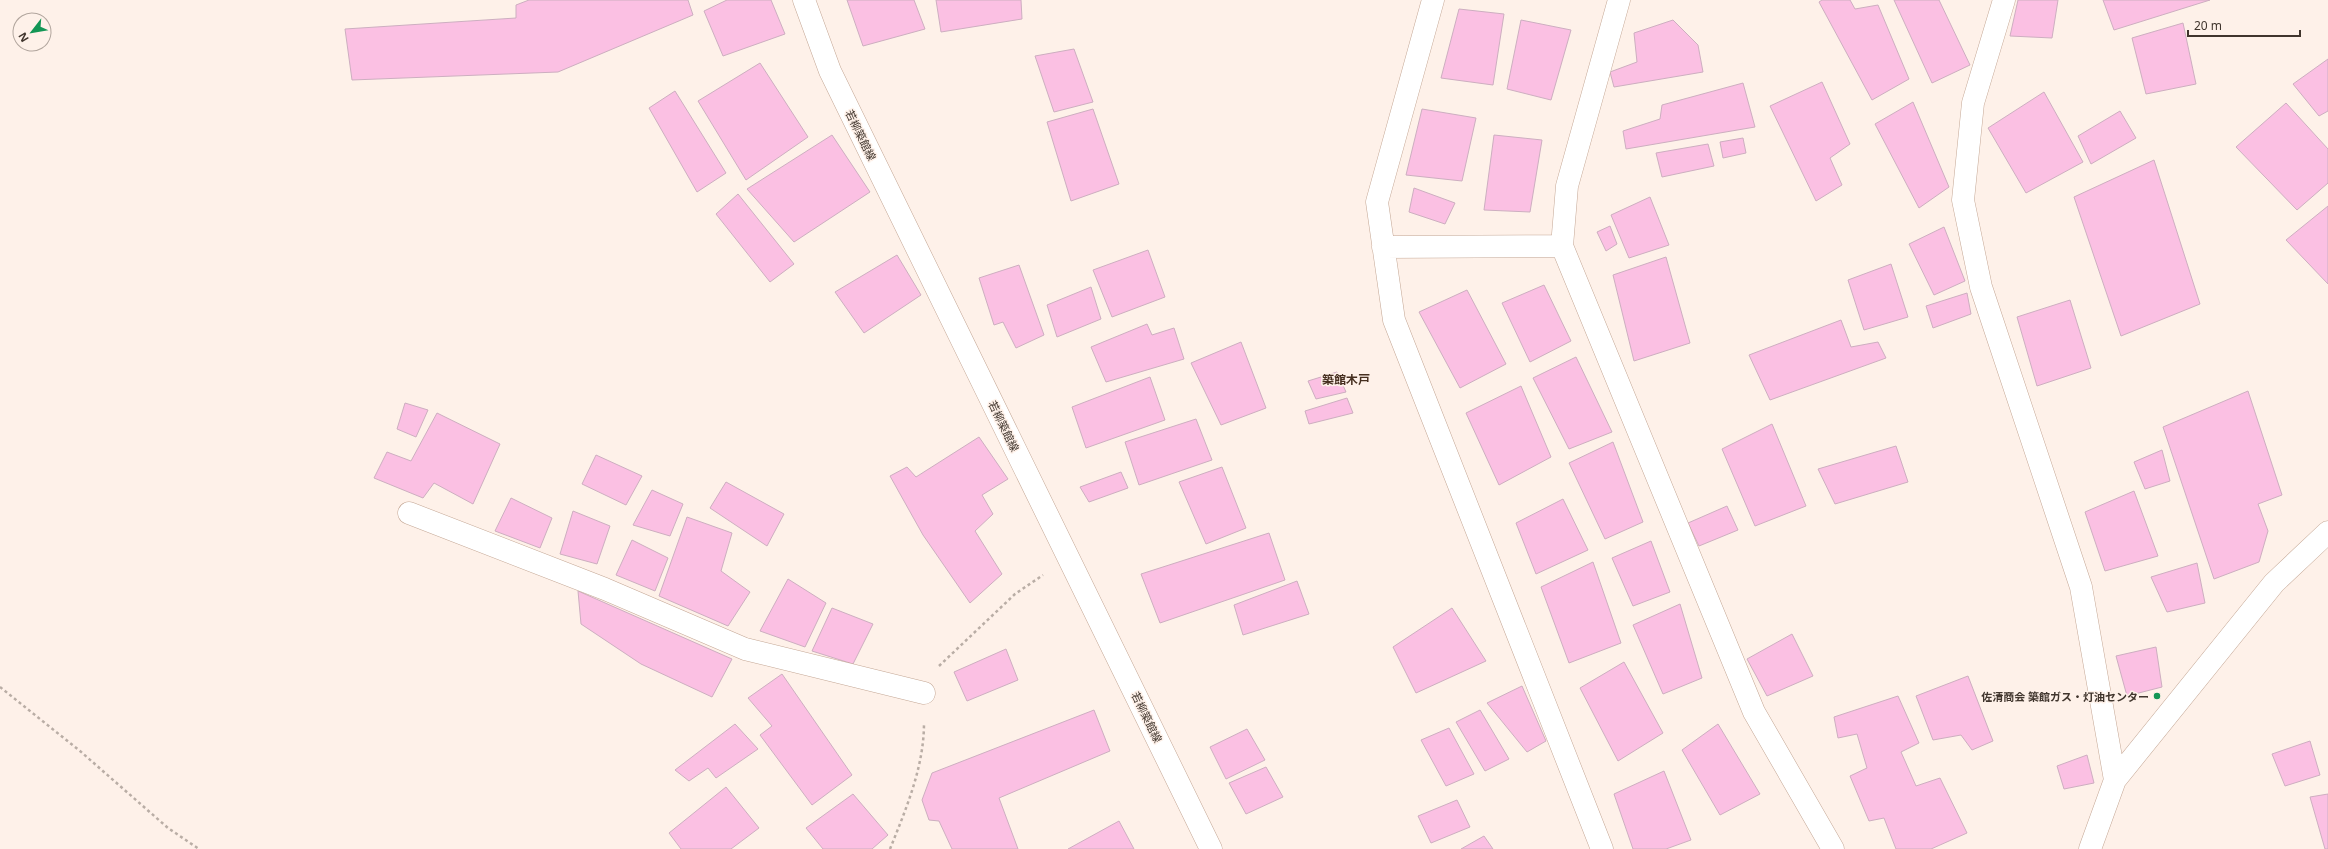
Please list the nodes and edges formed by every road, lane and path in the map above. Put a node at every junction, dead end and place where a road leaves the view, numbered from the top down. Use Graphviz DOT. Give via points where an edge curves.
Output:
graph roads {
  1 [pos="804,0"];
  2 [pos="1433,0"];
  3 [pos="1619,0"];
  4 [pos="2004,0"];
  5 [pos="1383,246"];
  6 [pos="1562,246"];
  7 [pos="409,513"];
  8 [pos="2328,532"];
  9 [pos="0,687"];
  10 [pos="924,694"];
  11 [pos="2114,780"];
  12 [pos="199,849"];
  13 [pos="1211,849"];
  14 [pos="1602,849"];
  15 [pos="1833,849"];
  16 [pos="2090,849"];
  1 -- 13 [label="street, 若柳築館線" via="830,71"];
  2 -- 5 [label="street" via="1377,202"];
  3 -- 6 [label="street" via="1567,186"];
  4 -- 11 [label="street" via="1973,103 1963,200 1981,287 2081,587"];
  5 -- 6 [label="street"];
  5 -- 14 [label="street" via="1394,320"];
  6 -- 15 [label="street" via="1754,712"];
  7 -- 10 [label="street" via="605,589 746,649"];
  8 -- 11 [label="street" via="2274,583"];
  9 -- 12 [label="path" via="80,751 168,828"];
  11 -- 16 [label="street"];
}
